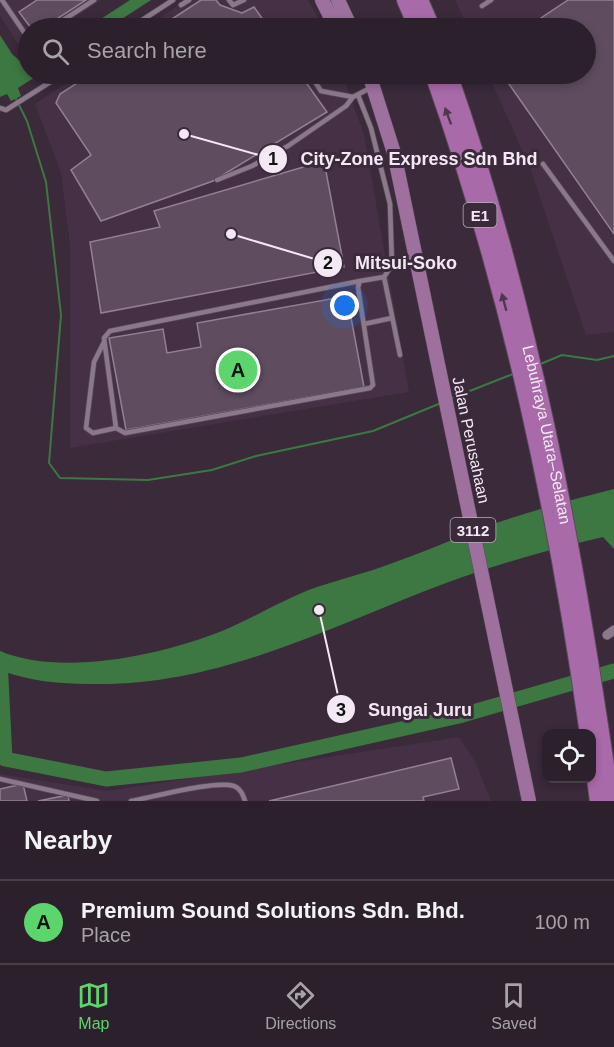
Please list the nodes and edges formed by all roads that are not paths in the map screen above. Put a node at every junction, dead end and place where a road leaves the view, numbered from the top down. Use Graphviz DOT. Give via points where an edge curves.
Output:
graph roads {
  1 [pos="2,0"];
  2 [pos="94,0"];
  3 [pos="173,0"];
  4 [pos="189,0"];
  5 [pos="229,0"];
  6 [pos="244,0"];
  7 [pos="322,0"];
  8 [pos="338,0"];
  9 [pos="405,0"];
  10 [pos="420,0"];
  11 [pos="490,0"];
  12 [pos="181,5"];
  13 [pos="482,6"];
  14 [pos="66,18"];
  15 [pos="145,18"];
  16 [pos="331,18"];
  17 [pos="346,18"];
  18 [pos="413,18"];
  19 [pos="428,18"];
  20 [pos="18,23"];
  21 [pos="48,84"];
  22 [pos="316,84"];
  23 [pos="366,84"];
  24 [pos="371,84"];
  25 [pos="436,84"];
  26 [pos="452,84"];
  27 [pos="356,96"];
  28 [pos="0,108"];
  29 [pos="543,164"];
  30 [pos="217,180"];
  31 [pos="614,261"];
  32 [pos="384,277"];
  33 [pos="360,281"];
  34 [pos="393,318"];
  35 [pos="364,324"];
  36 [pos="104,342"];
  37 [pos="400,355"];
  38 [pos="526,358"];
  39 [pos="116,428"];
  40 [pos="589,696"];
  41 [pos="588,729"];
  42 [pos="0,779"];
  43 [pos="595,783"];
  44 [pos="97,801"];
  45 [pos="131,801"];
  46 [pos="245,801"];
  47 [pos="529,801"];
  48 [pos="598,801"];
  49 [pos="611,801"];
  1 -- 20 [label="lane"];
  2 -- 14 [label="lane"];
  3 -- 15 [label="lane"];
  4 -- 12 [label="lane"];
  5 -- 6 [label="lane" via="236,5"];
  7 -- 16 [label="main road"];
  8 -- 17 [label="main road"];
  9 -- 18 [label="highway"];
  10 -- 19 [label="highway"];
  11 -- 13 [label="lane"];
  21 -- 28 [label="lane" via="6,110"];
  22 -- 27 [label="lane" via="321,92"];
  23 -- 27 [label="lane"];
  24 -- 47 [label="main road, Jalan Perusahaan / 3112" via="394,153"];
  38 -- 25 [label="highway, Lebuhraya Utara–Selatan / E1, one-way"];
  26 -- 38 [label="highway, Lebuhraya Utara–Selatan / E1" via="483,174"];
  27 -- 30 [label="lane" via="288,146"];
  27 -- 32 [label="lane" via="371,128 390,204 393,264"];
  29 -- 31 [label="lane"];
  32 -- 33 [label="lane"];
  32 -- 34 [label="lane"];
  33 -- 35 [label="lane" via="357,294"];
  33 -- 36 [label="lane" via="110,331"];
  34 -- 35 [label="lane"];
  34 -- 37 [label="lane"];
  35 -- 39 [label="lane" via="373,385 364,391 125,434"];
  36 -- 39 [label="lane"];
  36 -- 39 [label="lane" via="94,362 86,428 93,433"];
  38 -- 40 [label="highway, Lebuhraya Utara–Selatan / E1"];
  40 -- 41 [label="highway, Lebuhraya Utara–Selatan / E1"];
  40 -- 49 [label="highway, Lebuhraya Utara–Selatan / E1"];
  42 -- 44 [label="lane"];
  43 -- 48 [label="highway"];
  45 -- 46 [label="lane" via="215,785 234,786 241,790"];
}
